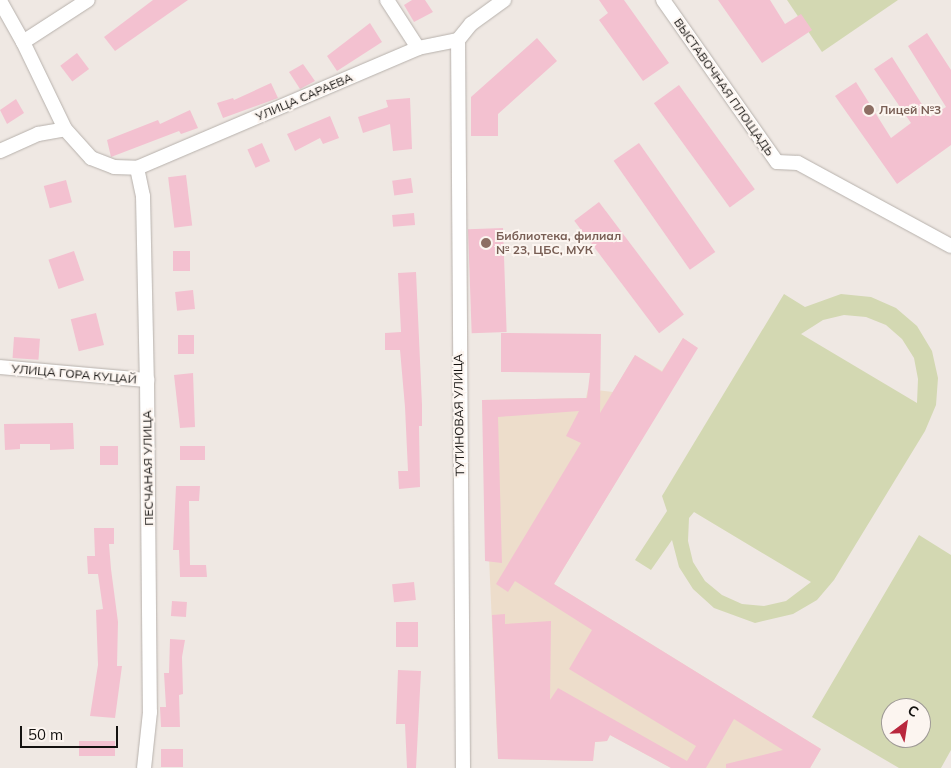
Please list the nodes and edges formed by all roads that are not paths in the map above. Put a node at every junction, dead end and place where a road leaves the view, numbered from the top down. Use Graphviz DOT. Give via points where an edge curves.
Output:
graph roads {
  1 [pos="88,0"];
  2 [pos="387,0"];
  3 [pos="504,0"];
  4 [pos="663,0"];
  5 [pos="0,2"];
  6 [pos="458,40"];
  7 [pos="24,42"];
  8 [pos="418,48"];
  9 [pos="65,129"];
  10 [pos="0,151"];
  11 [pos="137,168"];
  12 [pos="951,246"];
  13 [pos="0,367"];
  14 [pos="147,380"];
  15 [pos="144,768"];
  16 [pos="464,768"];
  1 -- 7 [label="street"];
  2 -- 8 [label="street"];
  3 -- 6 [label="street" via="471,24"];
  4 -- 12 [label="street, ВЫСТАВОЧНАЯ ПЛОЩАДЬ" via="777,162 798,163"];
  5 -- 7 [label="street"];
  6 -- 8 [label="street, УЛИЦА САРАЕВА"];
  6 -- 16 [label="street, ТУТИНОВАЯ УЛИЦА"];
  7 -- 9 [label="street"];
  8 -- 11 [label="street, УЛИЦА САРАЕВА"];
  9 -- 10 [label="street" via="38,134"];
  9 -- 11 [label="street" via="91,158 114,167"];
  11 -- 14 [label="street, ПЕСЧАНАЯ УЛИЦА" via="143,196"];
  13 -- 14 [label="street, УЛИЦА ГОРА КУЦАЙ"];
  14 -- 15 [label="street, ПЕСЧАНАЯ УЛИЦА" via="150,712"];
}
